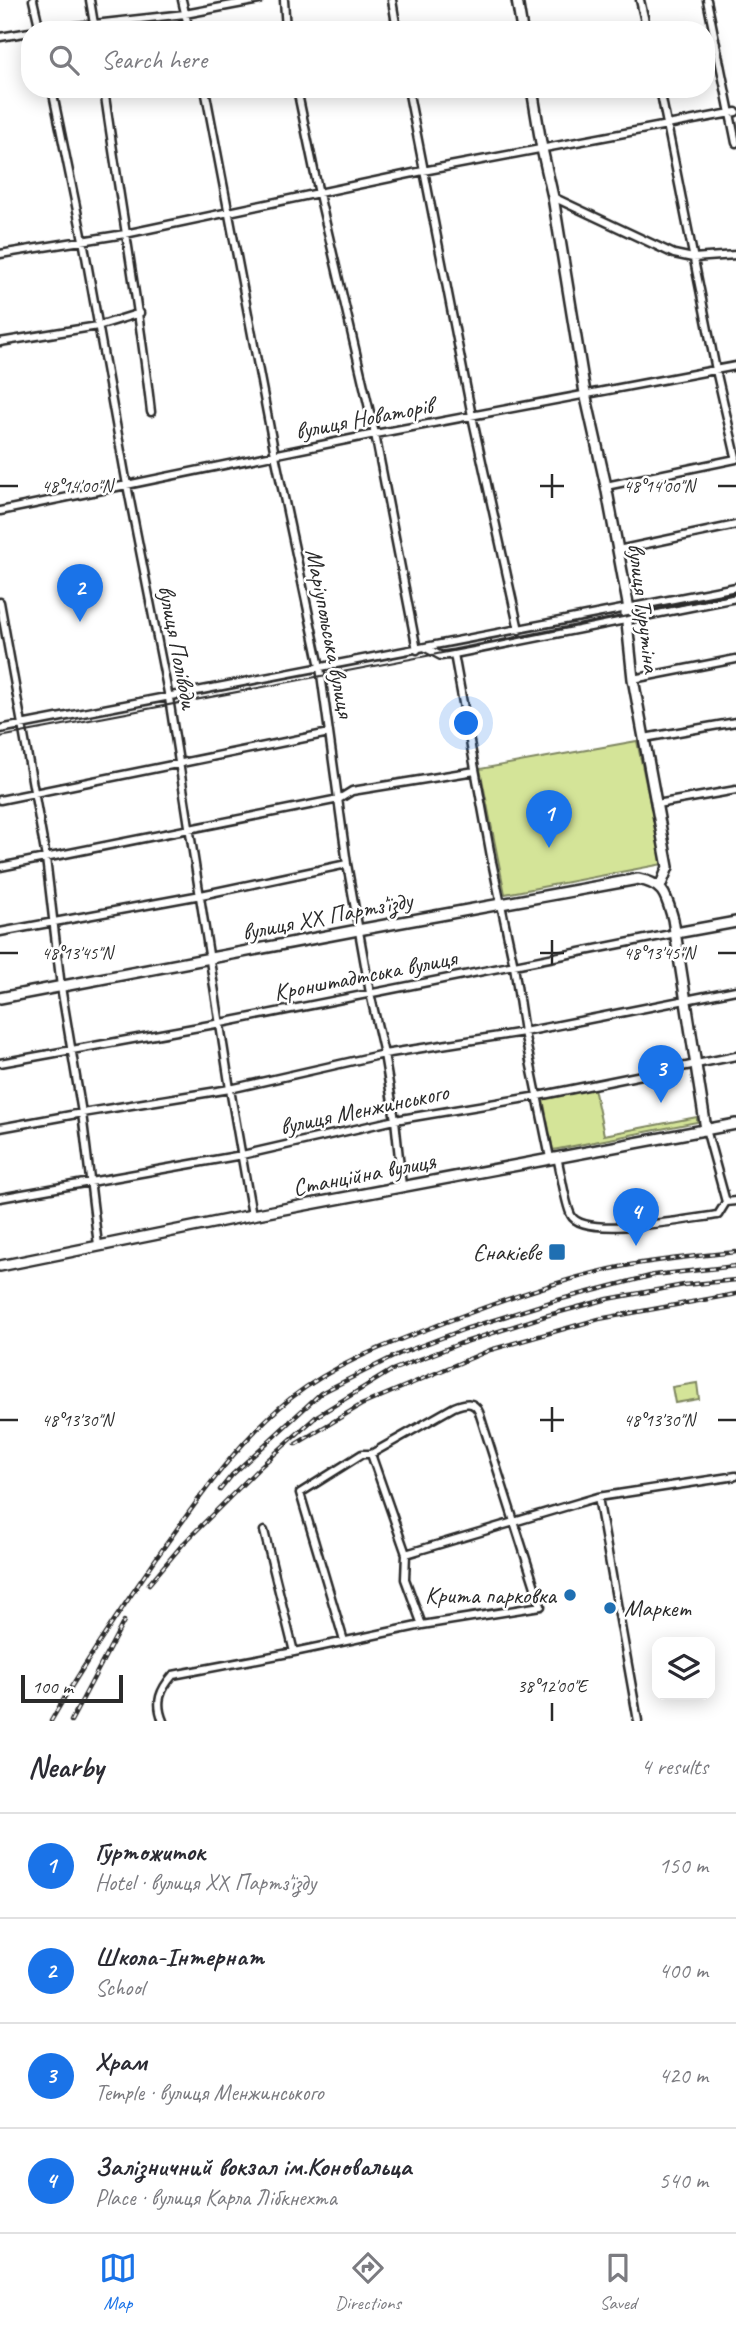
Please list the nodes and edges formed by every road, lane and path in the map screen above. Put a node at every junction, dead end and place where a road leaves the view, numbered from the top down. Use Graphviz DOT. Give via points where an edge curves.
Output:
graph roads {
  1 [pos="33,0"];
  2 [pos="90,0"];
  3 [pos="182,0"];
  4 [pos="258,0"];
  5 [pos="284,0"];
  6 [pos="392,0"];
  7 [pos="517,0"];
  8 [pos="640,0"];
  9 [pos="707,0"];
  10 [pos="185,14"];
  11 [pos="38,21"];
  12 [pos="94,21"];
  13 [pos="132,21"];
  14 [pos="187,21"];
  15 [pos="285,21"];
  16 [pos="396,21"];
  17 [pos="520,21"];
  18 [pos="645,21"];
  19 [pos="712,21"];
  20 [pos="21,34"];
  21 [pos="715,35"];
  22 [pos="0,37"];
  23 [pos="54,98"];
  24 [pos="105,98"];
  25 [pos="207,98"];
  26 [pos="299,98"];
  27 [pos="410,98"];
  28 [pos="534,98"];
  29 [pos="662,98"];
  30 [pos="733,113"];
  31 [pos="668,125"];
  32 [pos="736,143"];
  33 [pos="542,149"];
  34 [pos="423,172"];
  35 [pos="319,194"];
  36 [pos="553,197"];
  37 [pos="230,213"];
  38 [pos="124,234"];
  39 [pos="83,240"];
  40 [pos="0,254"];
  41 [pos="736,255"];
  42 [pos="693,258"];
  43 [pos="140,313"];
  44 [pos="98,326"];
  45 [pos="0,342"];
  46 [pos="736,366"];
  47 [pos="716,370"];
  48 [pos="585,393"];
  49 [pos="151,412"];
  50 [pos="472,416"];
  51 [pos="375,435"];
  52 [pos="275,455"];
  53 [pos="736,458"];
  54 [pos="127,485"];
  55 [pos="606,486"];
  56 [pos="0,511"];
  57 [pos="736,525"];
  58 [pos="618,550"];
  59 [pos="736,587"];
  60 [pos="736,598"];
  61 [pos="0,601"];
  62 [pos="629,609"];
  63 [pos="626,620"];
  64 [pos="519,630"];
  65 [pos="426,648"];
  66 [pos="418,650"];
  67 [pos="454,654"];
  68 [pos="736,659"];
  69 [pos="320,667"];
  70 [pos="633,679"];
  71 [pos="169,698"];
  72 [pos="736,722"];
  73 [pos="22,725"];
  74 [pos="0,729"];
  75 [pos="329,733"];
  76 [pos="644,737"];
  77 [pos="180,763"];
  78 [pos="475,771"];
  79 [pos="736,789"];
  80 [pos="34,793"];
  81 [pos="339,799"];
  82 [pos="0,800"];
  83 [pos="657,804"];
  84 [pos="191,830"];
  85 [pos="46,858"];
  86 [pos="347,864"];
  87 [pos="0,867"];
  88 [pos="660,887"];
  89 [pos="201,895"];
  90 [pos="501,903"];
  91 [pos="54,922"];
  92 [pos="736,922"];
  93 [pos="358,930"];
  94 [pos="0,932"];
  95 [pos="676,933"];
  96 [pos="211,957"];
  97 [pos="514,966"];
  98 [pos="61,987"];
  99 [pos="736,990"];
  100 [pos="370,993"];
  101 [pos="0,998"];
  102 [pos="686,1000"];
  103 [pos="221,1023"];
  104 [pos="524,1032"];
  105 [pos="72,1049"];
  106 [pos="384,1054"];
  107 [pos="736,1056"];
  108 [pos="0,1063"];
  109 [pos="695,1064"];
  110 [pos="230,1089"];
  111 [pos="538,1096"];
  112 [pos="82,1113"];
  113 [pos="396,1120"];
  114 [pos="736,1124"];
  115 [pos="0,1128"];
  116 [pos="706,1129"];
  117 [pos="242,1155"];
  118 [pos="554,1158"];
  119 [pos="89,1182"];
  120 [pos="402,1186"];
  121 [pos="0,1198"];
  122 [pos="736,1201"];
  123 [pos="726,1202"];
  124 [pos="252,1215"];
  125 [pos="98,1245"];
  126 [pos="0,1266"];
  127 [pos="372,1454"];
  128 [pos="736,1476"];
  129 [pos="598,1497"];
  130 [pos="515,1521"];
  131 [pos="264,1531"];
  132 [pos="406,1554"];
  133 [pos="422,1625"];
  134 [pos="344,1641"];
  135 [pos="294,1653"];
  136 [pos="163,1721"];
  137 [pos="638,1721"];
  1 -- 11 [label="street"];
  2 -- 12 [label="street"];
  3 -- 10 [label="street"];
  4 -- 10 [label="street"];
  5 -- 15 [label="street"];
  6 -- 16 [label="street"];
  7 -- 17 [label="street"];
  8 -- 18 [label="street"];
  9 -- 19 [label="street"];
  10 -- 13 [label="street"];
  10 -- 14 [label="street"];
  20 -- 22 [label="street"];
  21 -- 30 [label="street"];
  23 -- 39 [label="street, вулиця Поліводи"];
  24 -- 38 [label="street"];
  25 -- 37 [label="street, Маріупольська вулиця"];
  26 -- 35 [label="street"];
  27 -- 34 [label="street"];
  28 -- 33 [label="street, вулиця Турутіна"];
  29 -- 31 [label="street"];
  30 -- 31 [label="street"];
  30 -- 32 [label="street"];
  31 -- 33 [label="street"];
  31 -- 42 [label="street"];
  33 -- 34 [label="street"];
  33 -- 36 [label="street, вулиця Турутіна"];
  34 -- 35 [label="street"];
  34 -- 50 [label="street"];
  35 -- 37 [label="street"];
  35 -- 51 [label="street"];
  36 -- 42 [label="street" via="674,254"];
  36 -- 48 [label="street, вулиця Турутіна"];
  37 -- 38 [label="street"];
  37 -- 52 [label="street, Маріупольська вулиця"];
  38 -- 39 [label="street"];
  38 -- 43 [label="street"];
  39 -- 40 [label="street"];
  39 -- 44 [label="street, вулиця Поліводи"];
  41 -- 42 [label="street"];
  42 -- 47 [label="street"];
  43 -- 44 [label="street"];
  43 -- 49 [label="street"];
  44 -- 45 [label="street"];
  44 -- 54 [label="street, вулиця Поліводи"];
  46 -- 47 [label="street, вулиця Новаторів"];
  47 -- 48 [label="street, вулиця Новаторів"];
  47 -- 53 [label="street"];
  48 -- 50 [label="street, вулиця Новаторів"];
  48 -- 55 [label="street, вулиця Турутіна"];
  50 -- 51 [label="street, вулиця Новаторів"];
  50 -- 64 [label="street"];
  51 -- 52 [label="street, вулиця Новаторів"];
  51 -- 66 [label="street"];
  52 -- 54 [label="street, вулиця Новаторів"];
  52 -- 69 [label="street, Маріупольська вулиця"];
  53 -- 55 [label="street"];
  54 -- 56 [label="street, вулиця Новаторів"];
  54 -- 71 [label="street, вулиця Поліводи"];
  55 -- 58 [label="street, вулиця Турутіна"];
  57 -- 58 [label="street"];
  58 -- 62 [label="street, вулиця Турутіна"];
  59 -- 62 [label="street"];
  60 -- 63 [label="street"];
  61 -- 73 [label="street"];
  62 -- 63 [label="street, вулиця Турутіна"];
  62 -- 64 [label="street"];
  63 -- 67 [label="street"];
  63 -- 70 [label="street, вулиця Турутіна"];
  64 -- 65 [label="street"];
  65 -- 66 [label="street"];
  65 -- 67 [label="street" via="441,656"];
  66 -- 69 [label="street"];
  67 -- 78 [label="street"];
  68 -- 70 [label="street"];
  69 -- 71 [label="street"];
  69 -- 75 [label="street, Маріупольська вулиця"];
  70 -- 76 [label="street, вулиця Турутіна"];
  71 -- 73 [label="street"];
  71 -- 77 [label="street, вулиця Поліводи"];
  72 -- 76 [label="street"];
  73 -- 74 [label="street"];
  73 -- 80 [label="street"];
  75 -- 77 [label="street"];
  75 -- 81 [label="street, Маріупольська вулиця"];
  76 -- 83 [label="street, вулиця Турутіна"];
  77 -- 80 [label="street"];
  77 -- 84 [label="street, вулиця Поліводи"];
  78 -- 81 [label="street" via="352,791"];
  78 -- 90 [label="street"];
  79 -- 83 [label="street"];
  80 -- 82 [label="street"];
  80 -- 85 [label="street"];
  81 -- 84 [label="street"];
  81 -- 86 [label="street, Маріупольська вулиця"];
  83 -- 88 [label="street, вулиця Турутіна" via="668,867"];
  84 -- 85 [label="street"];
  84 -- 89 [label="street, вулиця Поліводи"];
  85 -- 87 [label="street"];
  85 -- 91 [label="street"];
  86 -- 89 [label="street"];
  86 -- 93 [label="street, Маріупольська вулиця"];
  88 -- 90 [label="street, вулиця XX Партз'їзду" via="638,879"];
  88 -- 95 [label="street"];
  89 -- 91 [label="street"];
  89 -- 96 [label="street, вулиця Поліводи"];
  90 -- 93 [label="street, вулиця XX Партз'їзду"];
  90 -- 97 [label="street"];
  91 -- 94 [label="street"];
  91 -- 98 [label="street"];
  92 -- 95 [label="street, Кронштадтська вулиця"];
  93 -- 96 [label="street, вулиця XX Партз'їзду"];
  93 -- 100 [label="street, Маріупольська вулиця"];
  95 -- 97 [label="street, Кронштадтська вулиця"];
  95 -- 102 [label="street"];
  96 -- 98 [label="street, вулиця XX Партз'їзду"];
  96 -- 103 [label="street, вулиця Поліводи"];
  97 -- 100 [label="street, Кронштадтська вулиця"];
  97 -- 104 [label="street"];
  98 -- 101 [label="street, вулиця XX Партз'їзду"];
  98 -- 105 [label="street"];
  99 -- 102 [label="street"];
  100 -- 103 [label="street, Кронштадтська вулиця"];
  100 -- 106 [label="street, Маріупольська вулиця"];
  102 -- 104 [label="street"];
  102 -- 109 [label="street"];
  103 -- 105 [label="street, Кронштадтська вулиця"];
  103 -- 110 [label="street, вулиця Поліводи"];
  104 -- 106 [label="street"];
  104 -- 111 [label="street"];
  105 -- 108 [label="street, Кронштадтська вулиця"];
  105 -- 112 [label="street"];
  106 -- 110 [label="street"];
  106 -- 113 [label="street, Маріупольська вулиця"];
  107 -- 109 [label="street, вулиця Менжинського"];
  109 -- 111 [label="street, вулиця Менжинського"];
  109 -- 116 [label="street"];
  110 -- 112 [label="street"];
  110 -- 117 [label="street, вулиця Поліводи"];
  111 -- 113 [label="street, вулиця Менжинського"];
  111 -- 118 [label="street"];
  112 -- 115 [label="street"];
  112 -- 119 [label="street"];
  113 -- 117 [label="street, вулиця Менжинського"];
  113 -- 120 [label="street, Маріупольська вулиця"];
  114 -- 116 [label="street, Станційна вулиця"];
  116 -- 118 [label="street, Станційна вулиця"];
  116 -- 123 [label="street"];
  117 -- 119 [label="street, вулиця Менжинського"];
  117 -- 124 [label="street, вулиця Поліводи"];
  118 -- 120 [label="street, Станційна вулиця"];
  118 -- 123 [label="street" via="571,1216 580,1224 622,1227 718,1215"];
  119 -- 121 [label="street, вулиця Менжинського"];
  119 -- 125 [label="street"];
  120 -- 124 [label="street, Станційна вулиця"];
  122 -- 123 [label="street"];
  124 -- 125 [label="street, Станційна вулиця"];
  125 -- 126 [label="street, Станційна вулиця"];
  127 -- 130 [label="street" via="454,1407 464,1403 477,1406"];
  127 -- 132 [label="street"];
  127 -- 134 [label="street" via="362,1454 300,1493"];
  128 -- 129 [label="street"];
  129 -- 130 [label="street"];
  129 -- 137 [label="street"];
  130 -- 132 [label="street"];
  130 -- 133 [label="street" via="541,1606"];
  131 -- 135 [label="street"];
  132 -- 133 [label="street" via="405,1579"];
  133 -- 134 [label="street"];
  134 -- 135 [label="street"];
  135 -- 136 [label="street" via="173,1675 162,1688 158,1704"];
}
